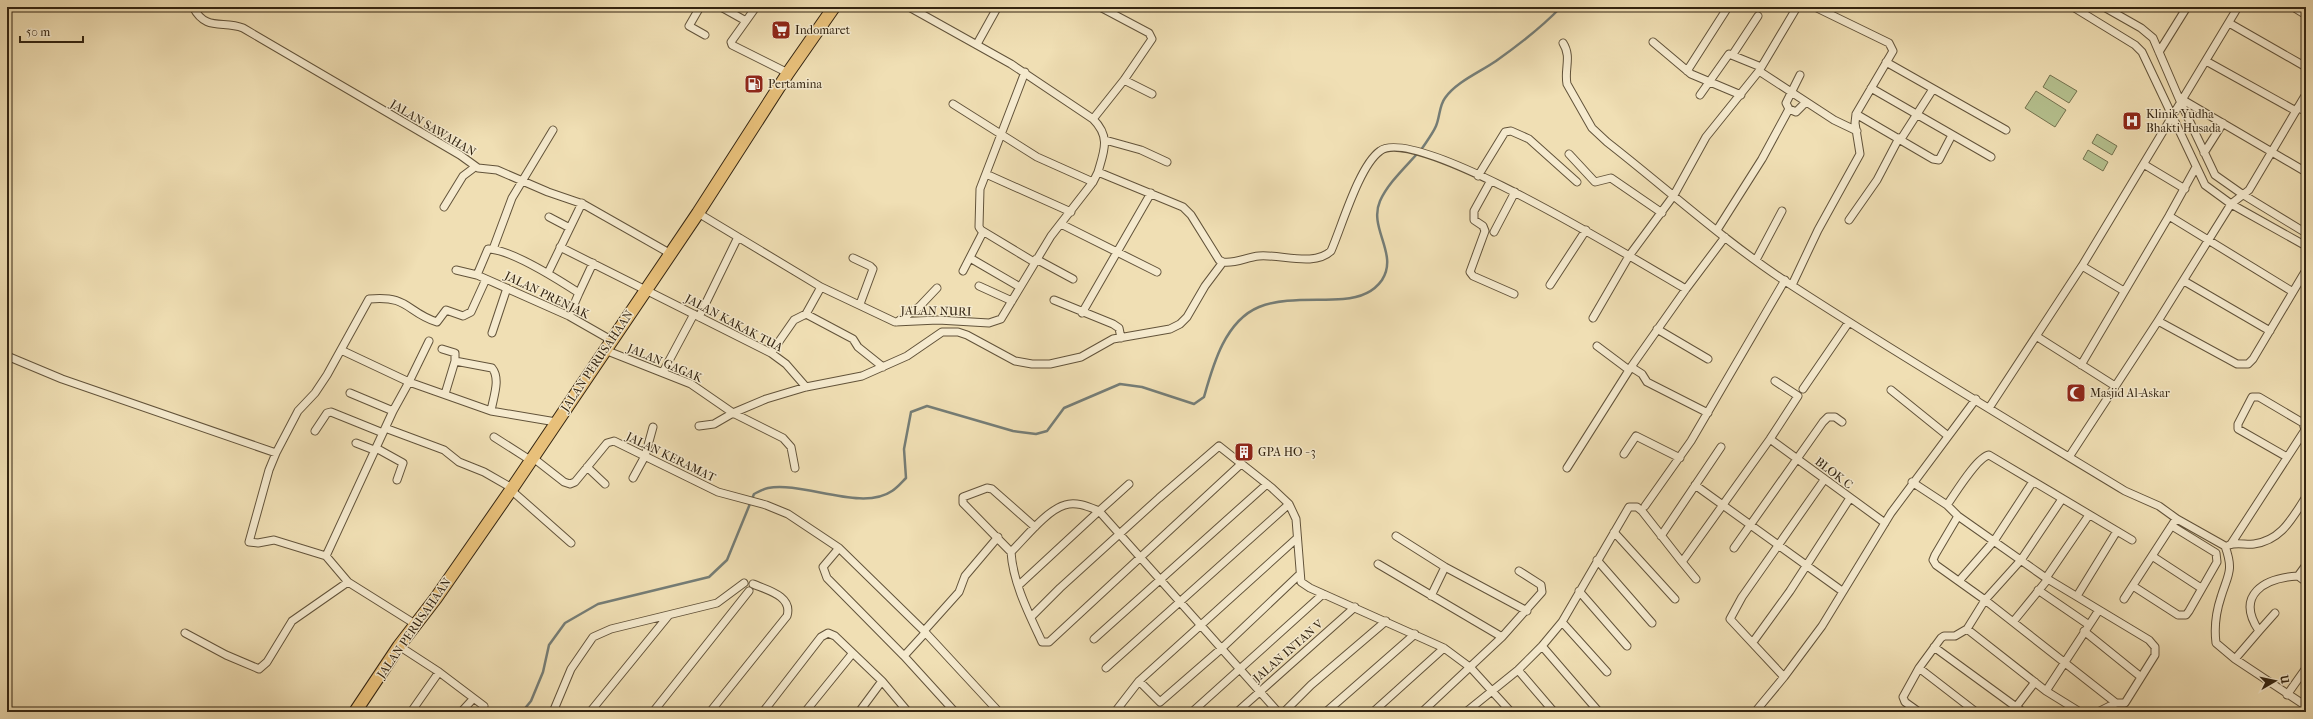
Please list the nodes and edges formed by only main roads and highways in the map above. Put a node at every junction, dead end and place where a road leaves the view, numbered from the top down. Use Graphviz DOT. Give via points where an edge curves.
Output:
graph roads {
  1 [pos="834,7"];
  2 [pos="359,711"];
  1 -- 2 [label="main road, JALAN PERUSAHAAN" via="788,73 671,254 511,489 399,646"];
}
